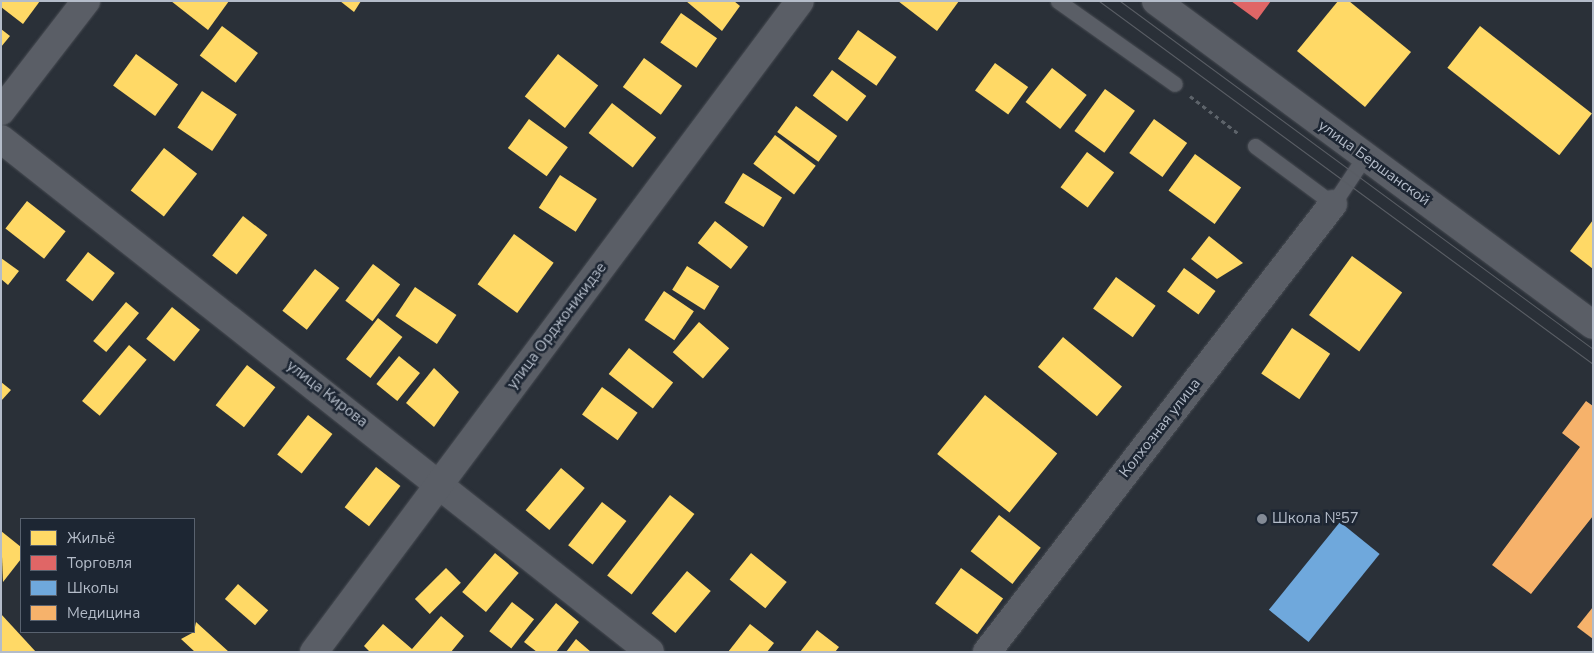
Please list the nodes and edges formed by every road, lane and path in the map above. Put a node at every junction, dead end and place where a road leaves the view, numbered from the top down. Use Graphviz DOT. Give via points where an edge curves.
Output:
graph roads {
  1 [pos="86,1"];
  2 [pos="800,1"];
  3 [pos="1058,1"];
  4 [pos="1156,1"];
  5 [pos="1175,84"];
  6 [pos="1,112"];
  7 [pos="1,139"];
  8 [pos="1255,146"];
  9 [pos="1365,156"];
  10 [pos="1333,204"];
  11 [pos="1593,325"];
  12 [pos="440,483"];
  13 [pos="314,652"];
  14 [pos="650,652"];
  15 [pos="987,652"];
  1 -- 6 [label="street"];
  2 -- 12 [label="street, улица Орджоникидзе"];
  3 -- 5 [label="lane"];
  4 -- 9 [label="street, улица Бершанской"];
  5 -- 8 [label="path"];
  7 -- 12 [label="street, улица Кирова"];
  8 -- 10 [label="lane"];
  9 -- 10 [label="lane"];
  9 -- 11 [label="street, улица Бершанской"];
  10 -- 15 [label="street, Колхозная улица"];
  12 -- 13 [label="street, улица Орджоникидзе"];
  12 -- 14 [label="street, улица Кирова"];
}
